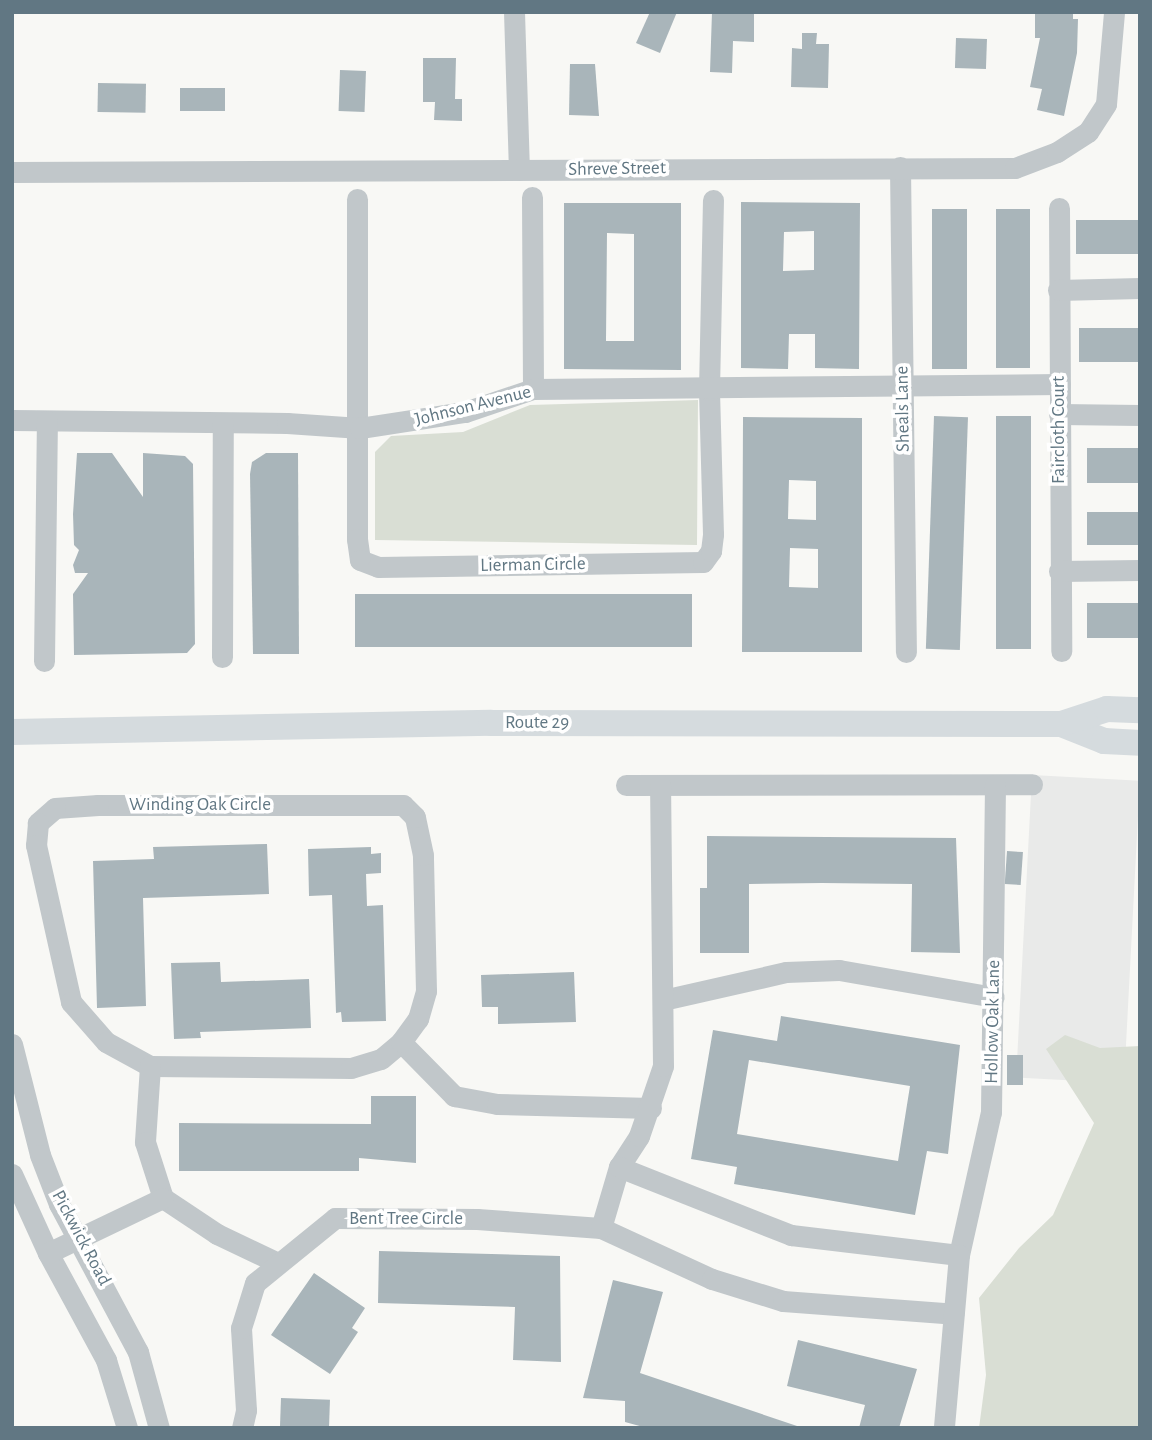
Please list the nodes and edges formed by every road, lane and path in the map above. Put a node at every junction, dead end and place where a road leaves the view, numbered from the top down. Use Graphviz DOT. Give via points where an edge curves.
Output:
graph roads {
  1 [pos="514,12"];
  2 [pos="1114,12"];
  3 [pos="900,167"];
  4 [pos="519,170"];
  5 [pos="12,172"];
  6 [pos="532,197"];
  7 [pos="357,199"];
  8 [pos="713,200"];
  9 [pos="1059,208"];
  10 [pos="1140,288"];
  11 [pos="1058,290"];
  12 [pos="1059,384"];
  13 [pos="903,386"];
  14 [pos="533,389"];
  15 [pos="709,390"];
  16 [pos="1059,414"];
  17 [pos="1140,415"];
  18 [pos="12,420"];
  19 [pos="47,421"];
  20 [pos="223,423"];
  21 [pos="360,428"];
  22 [pos="1140,570"];
  23 [pos="1059,571"];
  24 [pos="1061,651"];
  25 [pos="905,652"];
  26 [pos="222,657"];
  27 [pos="44,661"];
  28 [pos="1140,710"];
  29 [pos="1061,724"];
  30 [pos="12,732"];
  31 [pos="1140,743"];
  32 [pos="1032,784"];
  33 [pos="626,785"];
  34 [pos="660,785"];
  35 [pos="995,785"];
  36 [pos="994,997"];
  37 [pos="663,1000"];
  38 [pos="401,1042"];
  39 [pos="12,1044"];
  40 [pos="150,1066"];
  41 [pos="651,1108"];
  42 [pos="619,1167"];
  43 [pos="12,1174"];
  44 [pos="163,1198"];
  45 [pos="601,1228"];
  46 [pos="79,1240"];
  47 [pos="48,1253"];
  48 [pos="959,1255"];
  49 [pos="278,1263"];
  50 [pos="954,1314"];
  51 [pos="127,1428"];
  52 [pos="159,1428"];
  53 [pos="242,1428"];
  54 [pos="944,1428"];
  1 -- 4 [label="street"];
  2 -- 3 [label="street, Shreve Street" via="1106,104 1088,132 1057,152 1015,168"];
  3 -- 4 [label="street, Shreve Street"];
  3 -- 13 [label="street, Sheals Lane"];
  4 -- 5 [label="street, Shreve Street"];
  6 -- 14 [label="street"];
  7 -- 21 [label="street, Lierman Circle"];
  8 -- 15 [label="street, Lierman Circle"];
  9 -- 11 [label="street, Faircloth Court"];
  10 -- 11 [label="street"];
  11 -- 12 [label="street, Faircloth Court"];
  12 -- 13 [label="street, Johnson Avenue"];
  12 -- 16 [label="street, Faircloth Court"];
  13 -- 15 [label="street, Johnson Avenue"];
  13 -- 25 [label="street, Sheals Lane"];
  14 -- 15 [label="street, Johnson Avenue"];
  14 -- 21 [label="street, Johnson Avenue" via="465,412"];
  15 -- 21 [label="street, Lierman Circle" via="713,534 711,551 703,562 378,567 360,560"];
  16 -- 17 [label="street"];
  16 -- 23 [label="street, Faircloth Court"];
  18 -- 19 [label="street, Johnson Avenue"];
  19 -- 20 [label="street, Johnson Avenue"];
  19 -- 27 [label="street"];
  20 -- 21 [label="street, Johnson Avenue"];
  20 -- 26 [label="street"];
  22 -- 23 [label="street"];
  23 -- 24 [label="street, Faircloth Court"];
  28 -- 29 [label="main road, Route 29" via="1107,709"];
  29 -- 30 [label="main road, Route 29" via="491,723"];
  29 -- 31 [label="main road, Route 29" via="1104,741"];
  32 -- 35 [label="street"];
  33 -- 34 [label="street"];
  34 -- 35 [label="street"];
  34 -- 37 [label="street"];
  35 -- 36 [label="street, Hollow Oak Lane"];
  36 -- 37 [label="street" via="839,970 786,972"];
  36 -- 48 [label="street, Hollow Oak Lane" via="991,1112"];
  37 -- 41 [label="street" via="663,1066"];
  38 -- 40 [label="street, Winding Oak Circle" via="381,1059 351,1068"];
  38 -- 40 [label="street, Winding Oak Circle" via="418,1018 426,991 422,831 402,805 55,808 38,823 36,845 71,1002 106,1041"];
  38 -- 41 [label="street" via="454,1096 497,1104"];
  39 -- 46 [label="street, Pickwick Road" via="40,1155"];
  40 -- 44 [label="street" via="145,1142"];
  41 -- 42 [label="street"];
  42 -- 45 [label="street"];
  42 -- 48 [label="street" via="791,1235"];
  43 -- 47 [label="street, Pickwick Road"];
  44 -- 46 [label="street"];
  44 -- 49 [label="street" via="217,1234"];
  45 -- 49 [label="street, Bent Tree Circle" via="477,1219 335,1218"];
  45 -- 50 [label="street, Bent Tree Circle" via="712,1279 783,1301"];
  46 -- 47 [label="street"];
  46 -- 52 [label="street, Pickwick Road" via="138,1352"];
  47 -- 51 [label="street, Pickwick Road" via="106,1360"];
  48 -- 50 [label="street"];
  49 -- 53 [label="street, Bent Tree Circle" via="256,1283 241,1328 246,1410"];
  50 -- 54 [label="street"];
}
